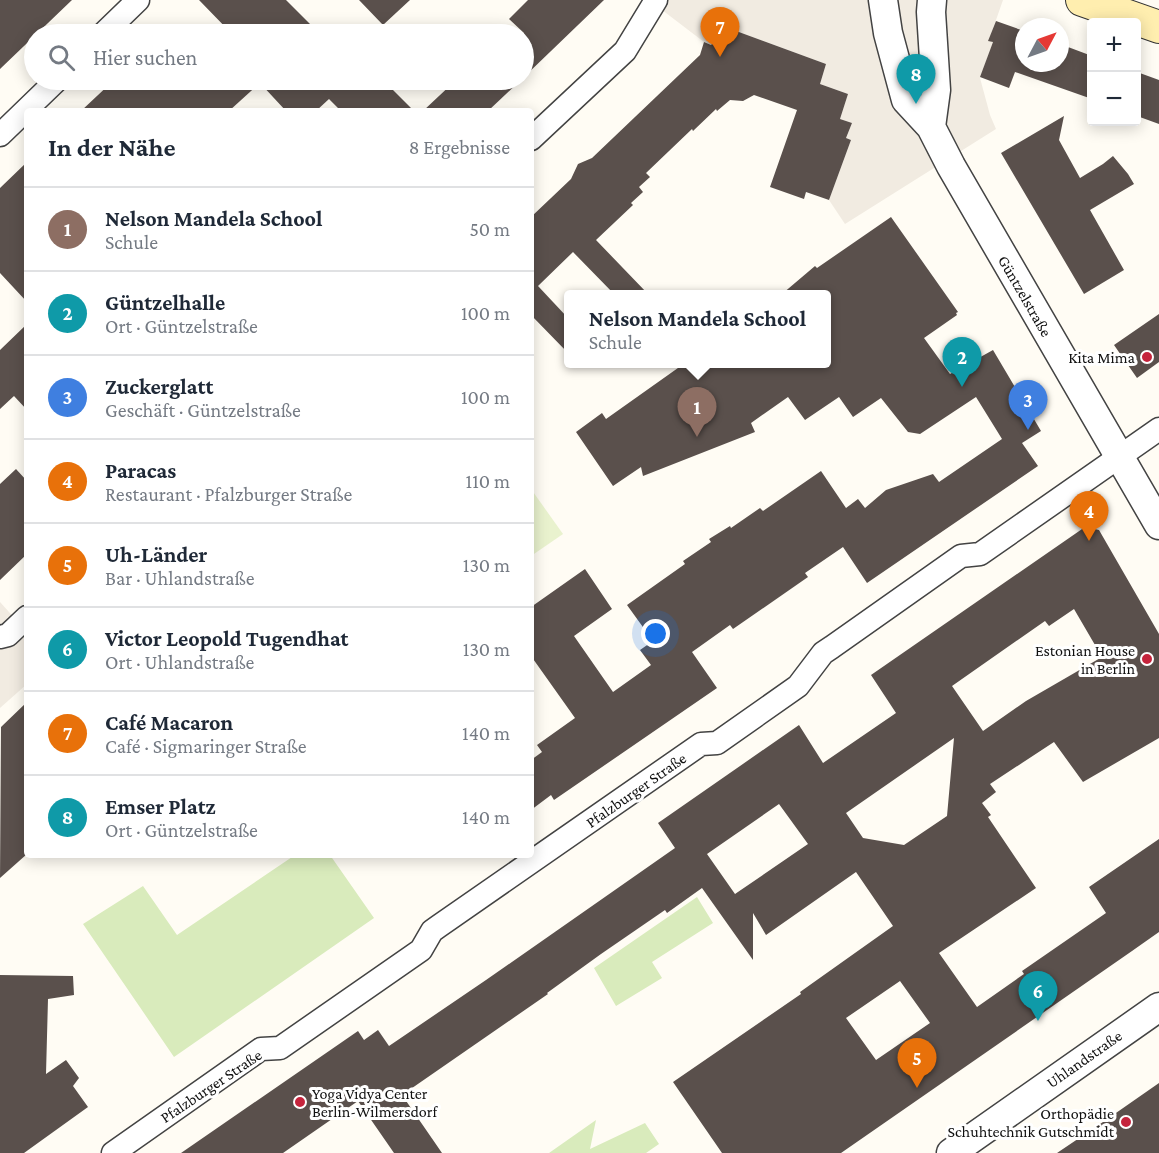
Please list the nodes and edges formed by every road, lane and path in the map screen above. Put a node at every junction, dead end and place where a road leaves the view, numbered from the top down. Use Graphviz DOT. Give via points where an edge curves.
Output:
graph roads {
  1 [pos="138,0"];
  2 [pos="656,0"];
  3 [pos="883,0"];
  4 [pos="932,0"];
  5 [pos="1082,0"];
  6 [pos="113,24"];
  7 [pos="1159,27"];
  8 [pos="47,90"];
  9 [pos="28,108"];
  10 [pos="24,112"];
  11 [pos="931,127"];
  12 [pos="0,135"];
  13 [pos="534,136"];
  14 [pos="1159,429"];
  15 [pos="1118,457"];
  16 [pos="1159,525"];
  17 [pos="24,620"];
  18 [pos="0,637"];
  19 [pos="1159,1007"];
  20 [pos="113,1153"];
  21 [pos="951,1153"];
  1 -- 6 [label="street"];
  2 -- 13 [label="street" via="625,51"];
  3 -- 11 [label="street, Güntzelstraße" via="906,100"];
  4 -- 11 [label="street" via="936,90"];
  5 -- 7 [label="main road"];
  8 -- 9 [label="street"];
  10 -- 12 [label="street"];
  11 -- 15 [label="street, Güntzelstraße"];
  14 -- 15 [label="street, Pfalzburger Straße"];
  15 -- 16 [label="street, Güntzelstraße"];
  15 -- 20 [label="street, Pfalzburger Straße" via="980,554 961,556 823,653 798,686 717,743 701,744 439,926 421,950 297,1036 279,1048 261,1049"];
  17 -- 18 [label="street" via="8,635"];
  19 -- 21 [label="street, Uhlandstraße"];
}
